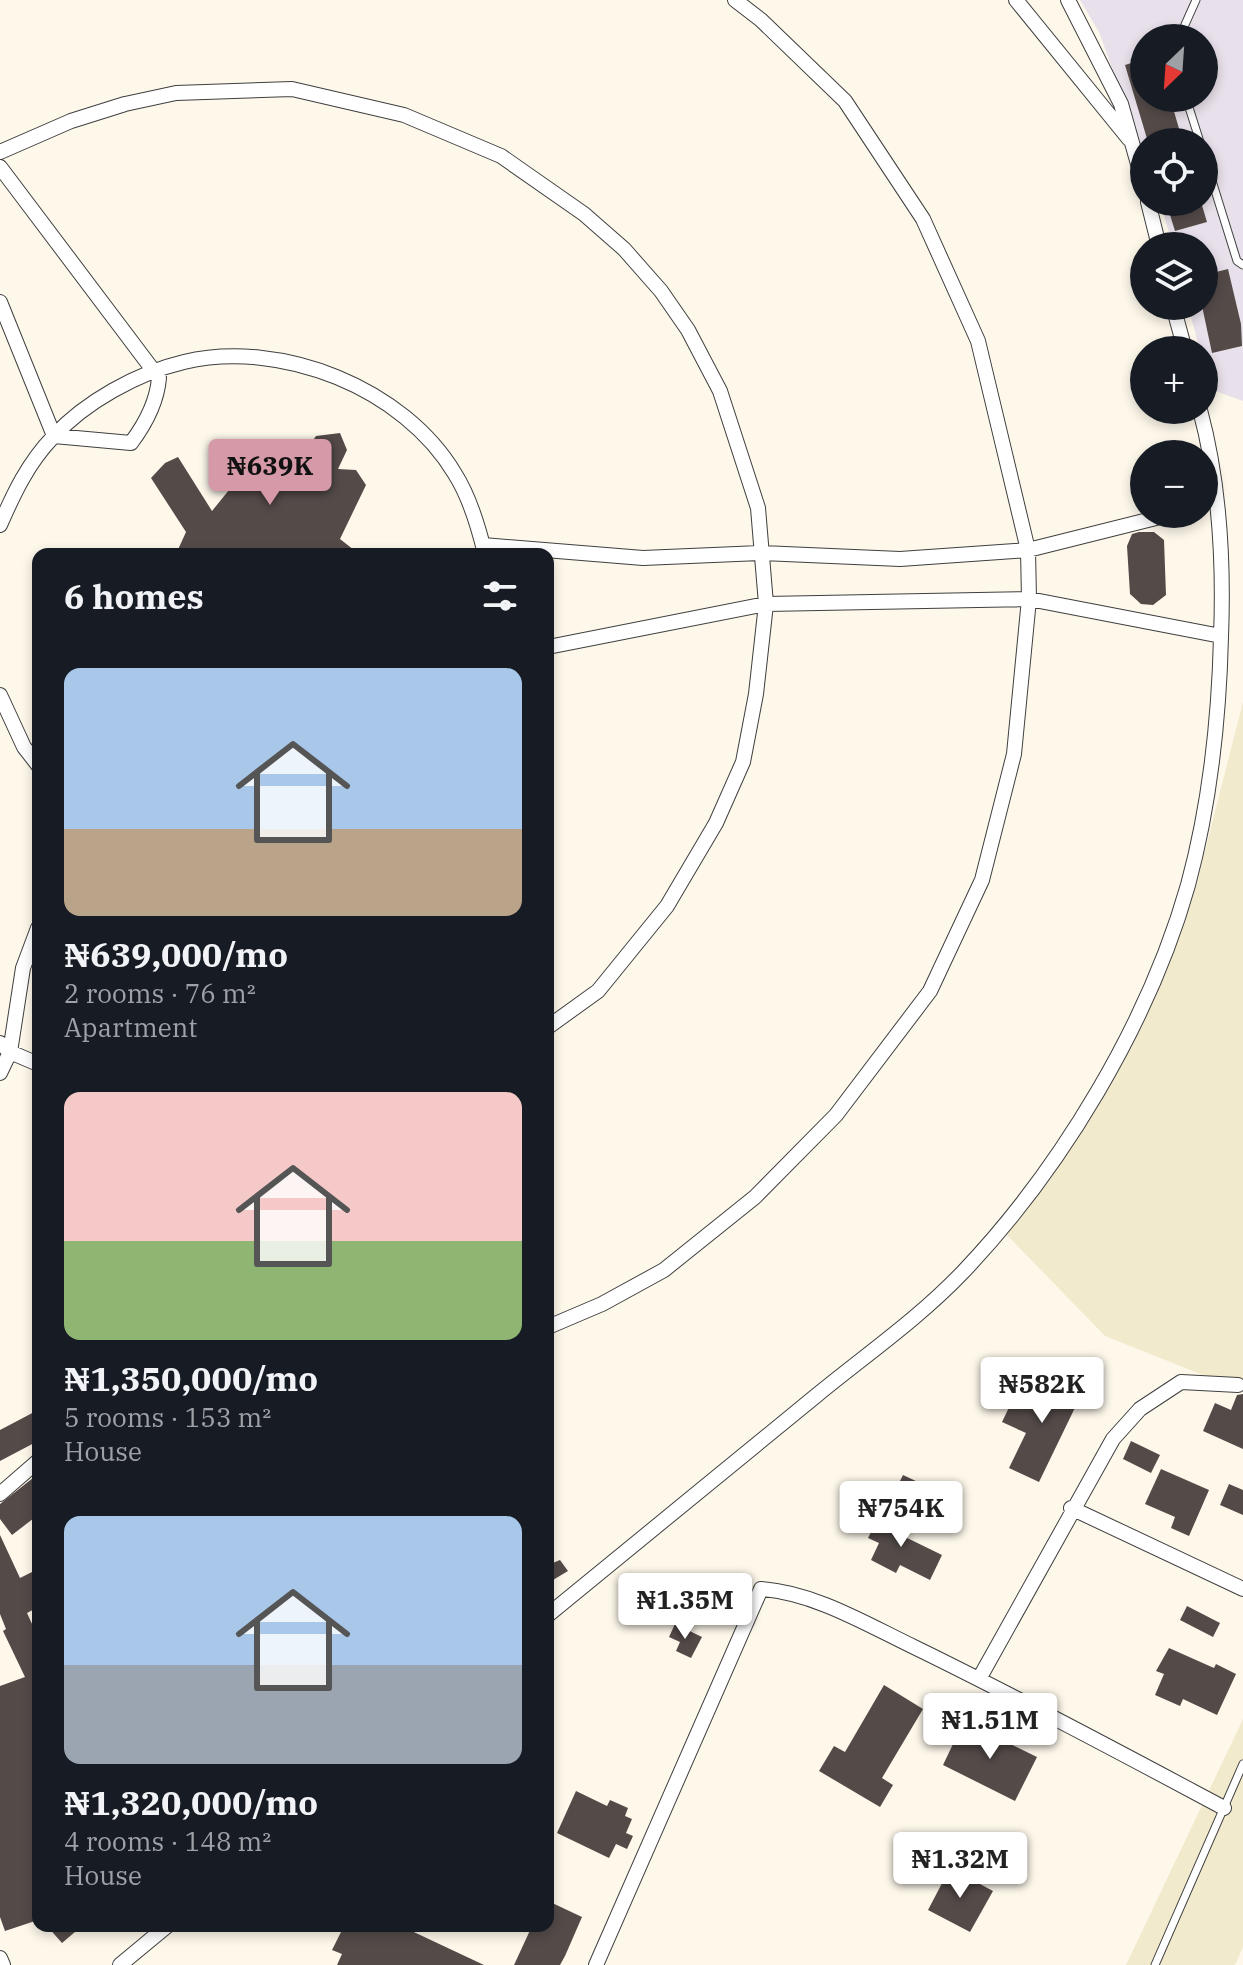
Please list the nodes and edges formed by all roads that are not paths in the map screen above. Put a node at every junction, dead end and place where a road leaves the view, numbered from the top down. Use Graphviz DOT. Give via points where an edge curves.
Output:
graph roads {
  1 [pos="735,0"];
  2 [pos="1016,0"];
  3 [pos="1068,0"];
  4 [pos="1196,0"];
  5 [pos="1185,24"];
  6 [pos="1130,132"];
  7 [pos="1130,140"];
  8 [pos="0,152"];
  9 [pos="0,167"];
  10 [pos="1218,200"];
  11 [pos="1243,265"];
  12 [pos="0,302"];
  13 [pos="154,371"];
  14 [pos="54,436"];
  15 [pos="1130,524"];
  16 [pos="0,525"];
  17 [pos="1215,528"];
  18 [pos="483,548"];
  19 [pos="1028,550"];
  20 [pos="760,553"];
  21 [pos="554,554"];
  22 [pos="1029,599"];
  23 [pos="766,604"];
  24 [pos="1221,636"];
  25 [pos="554,646"];
  26 [pos="0,695"];
  27 [pos="32,757"];
  28 [pos="32,944"];
  29 [pos="554,1023"];
  30 [pos="5,1048"];
  31 [pos="32,1061"];
  32 [pos="0,1073"];
  33 [pos="554,1324"];
  34 [pos="1238,1385"];
  35 [pos="32,1466"];
  36 [pos="0,1494"];
  37 [pos="1071,1508"];
  38 [pos="1243,1589"];
  39 [pos="554,1610"];
  40 [pos="979,1679"];
  41 [pos="1243,1764"];
  42 [pos="1224,1808"];
  43 [pos="160,1932"];
  44 [pos="0,1958"];
  45 [pos="3,1965"];
  46 [pos="120,1965"];
  47 [pos="596,1965"];
  48 [pos="1155,1965"];
  1 -- 19 [label="street" via="845,101 923,219 978,341"];
  2 -- 7 [label="street"];
  3 -- 6 [label="street" via="1097,52"];
  4 -- 5 [label="lane"];
  8 -- 20 [label="street" via="125,104 176,93 292,89 404,115 501,156 624,249 688,330 720,391 740,449 758,508"];
  9 -- 13 [label="street"];
  10 -- 11 [label="lane" via="1237,261"];
  12 -- 14 [label="street"];
  13 -- 14 [label="street" via="102,398"];
  13 -- 14 [label="street" via="158,395 131,443"];
  13 -- 18 [label="street" via="186,361 289,362 355,386 390,405 456,474"];
  14 -- 16 [label="street" via="20,480"];
  15 -- 19 [label="street"];
  17 -- 24 [label="street" via="1224,592"];
  19 -- 20 [label="street" via="900,559"];
  19 -- 22 [label="street"];
  20 -- 21 [label="street" via="643,558"];
  20 -- 23 [label="street"];
  22 -- 23 [label="street"];
  22 -- 24 [label="street"];
  22 -- 33 [label="street" via="1014,754 999,816 982,880 930,991 836,1115 755,1197 664,1270"];
  23 -- 25 [label="street"];
  23 -- 29 [label="street" via="743,762 716,823 667,906 598,991"];
  24 -- 39 [label="street" via="1214,749 1187,887 1161,959 1095,1099 1031,1196 909,1325"];
  26 -- 27 [label="street"];
  28 -- 30 [label="street"];
  30 -- 31 [label="street"];
  30 -- 32 [label="street"];
  34 -- 37 [label="street" via="1181,1382 1140,1409 1113,1439"];
  35 -- 36 [label="street"];
  37 -- 38 [label="street"];
  37 -- 40 [label="street"];
  40 -- 42 [label="street"];
  40 -- 47 [label="street" via="847,1615 785,1591 761,1589"];
  41 -- 42 [label="lane"];
  42 -- 48 [label="lane"];
  43 -- 46 [label="street"];
  44 -- 45 [label="street"];
}
